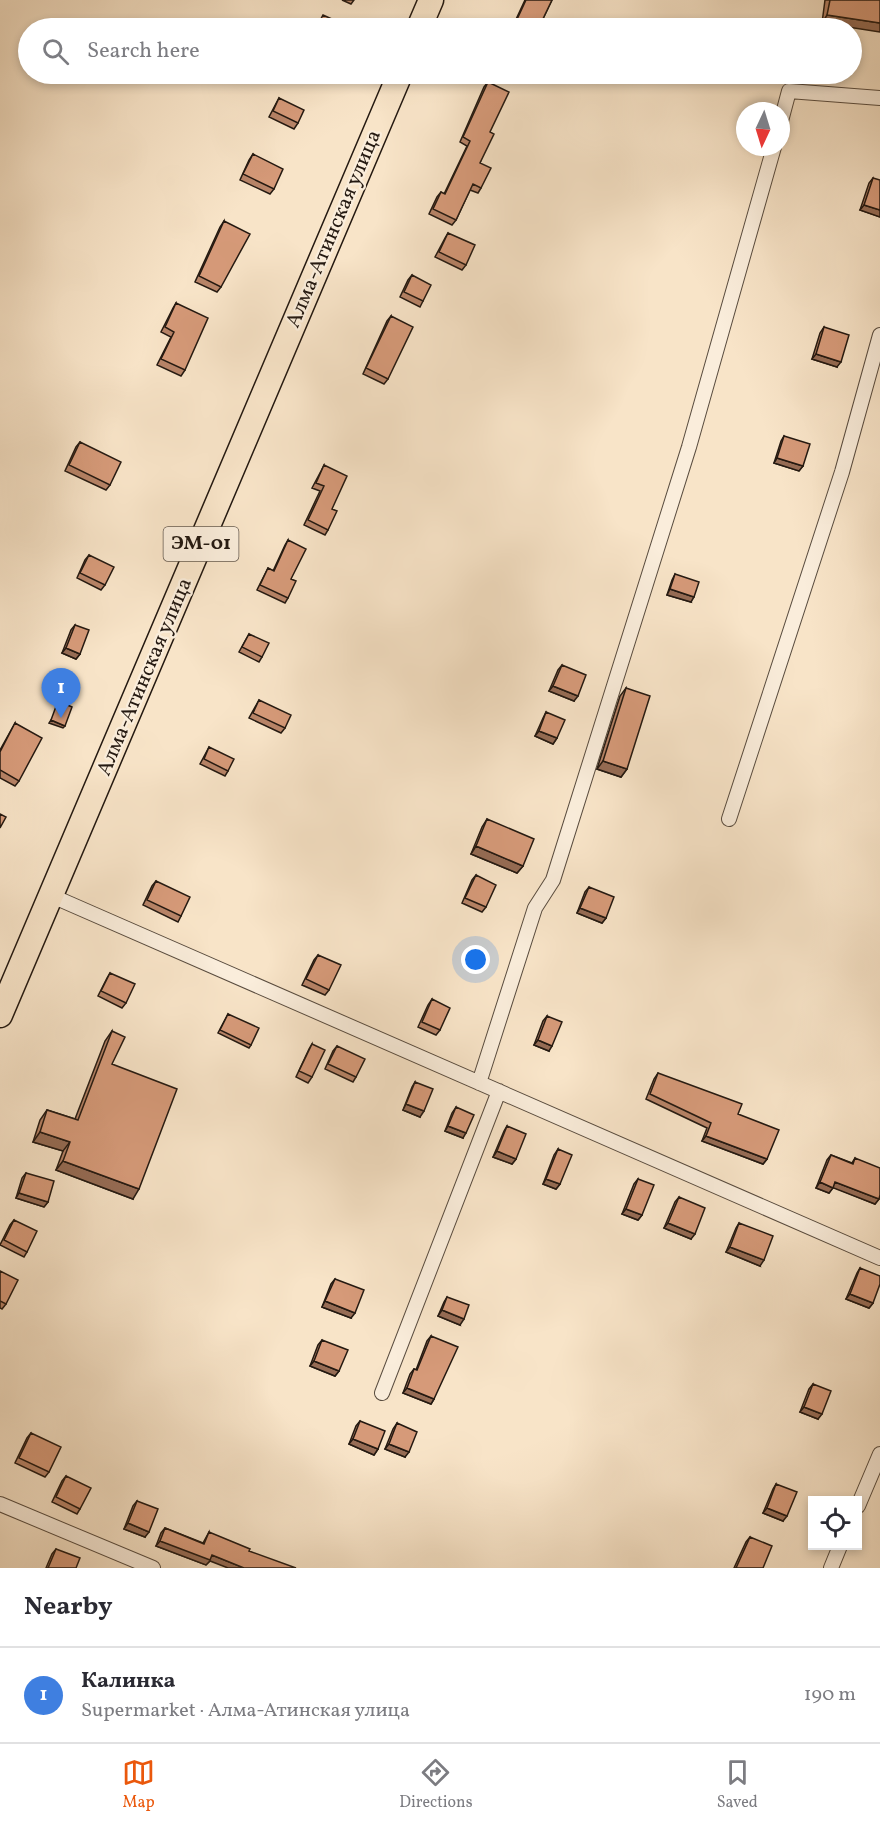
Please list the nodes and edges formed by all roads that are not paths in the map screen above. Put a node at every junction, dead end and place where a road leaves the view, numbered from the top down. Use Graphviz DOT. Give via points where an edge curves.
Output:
graph roads {
  1 [pos="431,0"];
  2 [pos="423,18"];
  3 [pos="396,84"];
  4 [pos="880,98"];
  5 [pos="786,102"];
  6 [pos="771,156"];
  7 [pos="880,335"];
  8 [pos="729,819"];
  9 [pos="52,896"];
  10 [pos="0,1015"];
  11 [pos="479,1083"];
  12 [pos="499,1091"];
  13 [pos="880,1258"];
  14 [pos="382,1393"];
  15 [pos="880,1454"];
  16 [pos="862,1497"];
  17 [pos="0,1504"];
  18 [pos="838,1550"];
  19 [pos="153,1568"];
  20 [pos="831,1568"];
  1 -- 2 [label="highway"];
  3 -- 9 [label="highway, Алма-Атинская улица / ЭМ-01"];
  4 -- 5 [label="street" via="789,92"];
  6 -- 11 [label="street" via="626,651 553,880 536,908"];
  7 -- 8 [label="street" via="842,471"];
  9 -- 10 [label="highway, Алма-Атинская улица / ЭМ-01"];
  9 -- 11 [label="street"];
  11 -- 12 [label="street"];
  12 -- 13 [label="street"];
  12 -- 14 [label="street"];
  15 -- 16 [label="street"];
  17 -- 19 [label="street"];
  18 -- 20 [label="street"];
}
